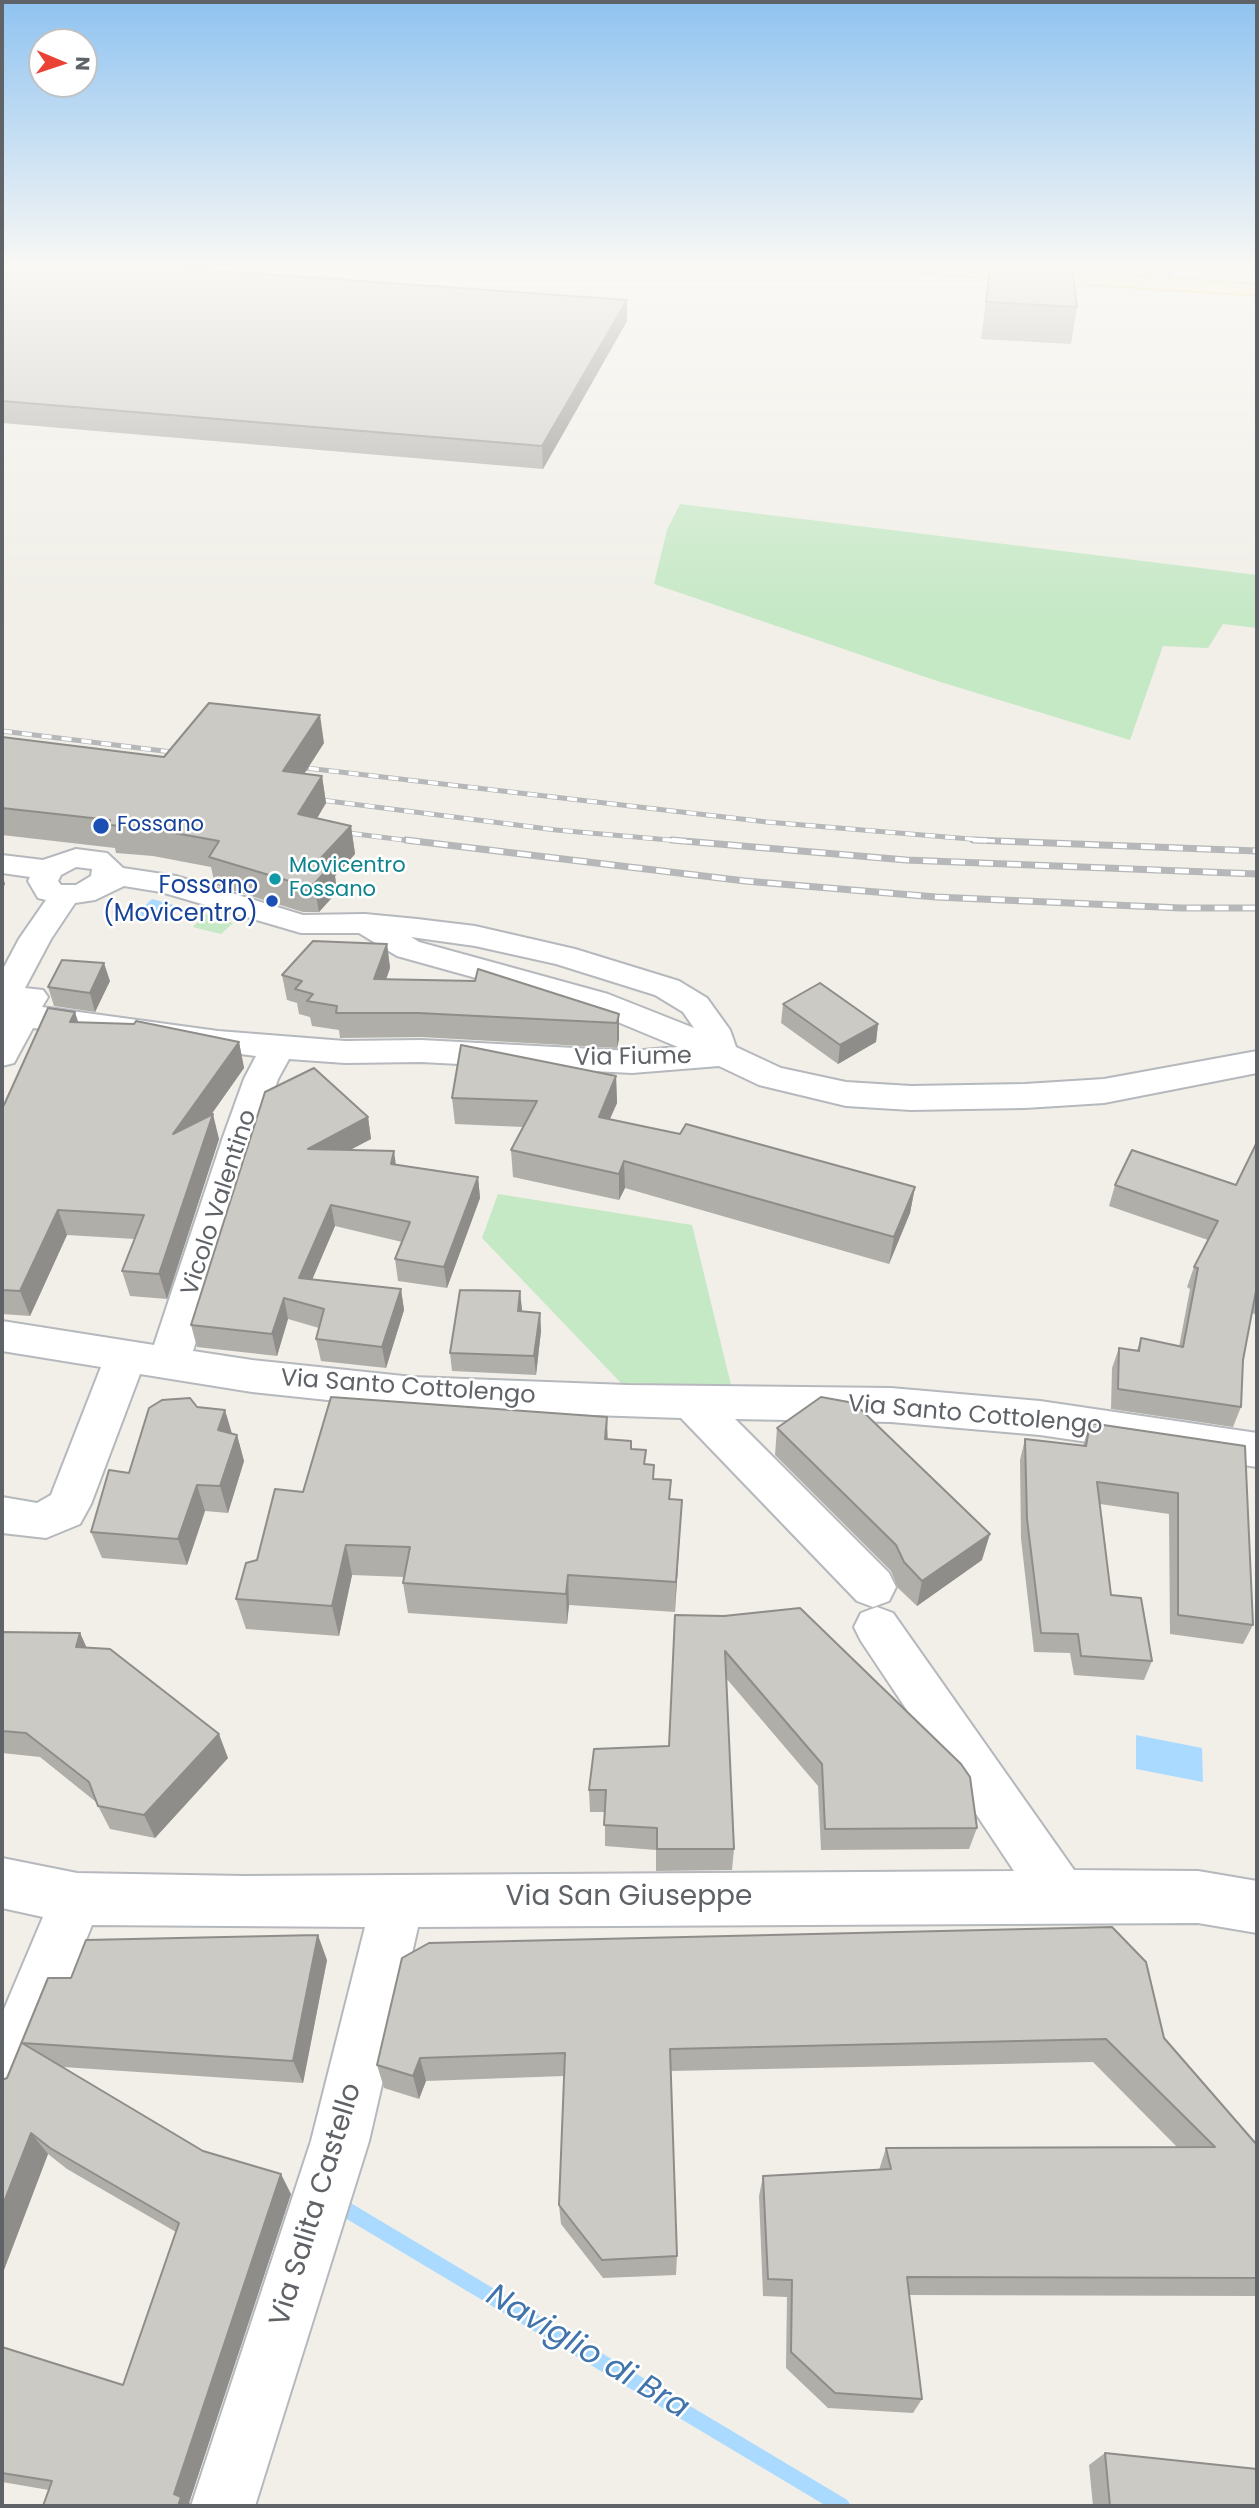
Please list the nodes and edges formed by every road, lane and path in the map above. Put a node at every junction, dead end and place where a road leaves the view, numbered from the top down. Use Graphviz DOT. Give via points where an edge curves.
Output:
graph roads {
  1 [pos="2,864"];
  2 [pos="57,883"];
  3 [pos="40,975"];
  4 [pos="9,1012"];
  5 [pos="277,1048"];
  6 [pos="2,1055"];
  7 [pos="722,1055"];
  8 [pos="1257,1062"];
  9 [pos="2,1336"];
  10 [pos="127,1356"];
  11 [pos="169,1361"];
  12 [pos="691,1402"];
  13 [pos="1257,1450"];
  14 [pos="2,1515"];
  15 [pos="2,1883"];
  16 [pos="1061,1896"];
  17 [pos="77,1899"];
  18 [pos="398,1900"];
  19 [pos="1257,1907"];
  20 [pos="2,2079"];
  21 [pos="223,2506"];
  1 -- 2 [label="street"];
  2 -- 4 [label="street"];
  2 -- 7 [label="street" via="65,861 96,859 108,868 105,881 124,877 165,883 301,925 365,923 408,949 596,1001"];
  3 -- 4 [label="street"];
  4 -- 5 [label="street, Via Fiume"];
  4 -- 6 [label="street"];
  5 -- 7 [label="street, Via Fiume" via="632,1062"];
  5 -- 11 [label="street, Vicolo Valentino" via="261,1079"];
  7 -- 8 [label="street, Via Fiume" via="771,1077 846,1094 911,1098 1104,1091"];
  9 -- 10 [label="street, Via Santo Cottolengo"];
  10 -- 11 [label="street, Via Santo Cottolengo"];
  10 -- 14 [label="street" via="69,1504 46,1520"];
  11 -- 12 [label="street, Via Santo Cottolengo" via="253,1376 413,1393"];
  12 -- 13 [label="street, Via Santo Cottolengo" via="891,1405 1040,1418"];
  12 -- 16 [label="street" via="875,1607"];
  15 -- 17 [label="street, Via San Giuseppe"];
  16 -- 18 [label="street, Via San Giuseppe"];
  16 -- 19 [label="street, Via San Giuseppe" via="1198,1897"];
  17 -- 18 [label="street, Via San Giuseppe"];
  17 -- 20 [label="street"];
  18 -- 21 [label="street, Via Salita Castello" via="340,2141"];
}
